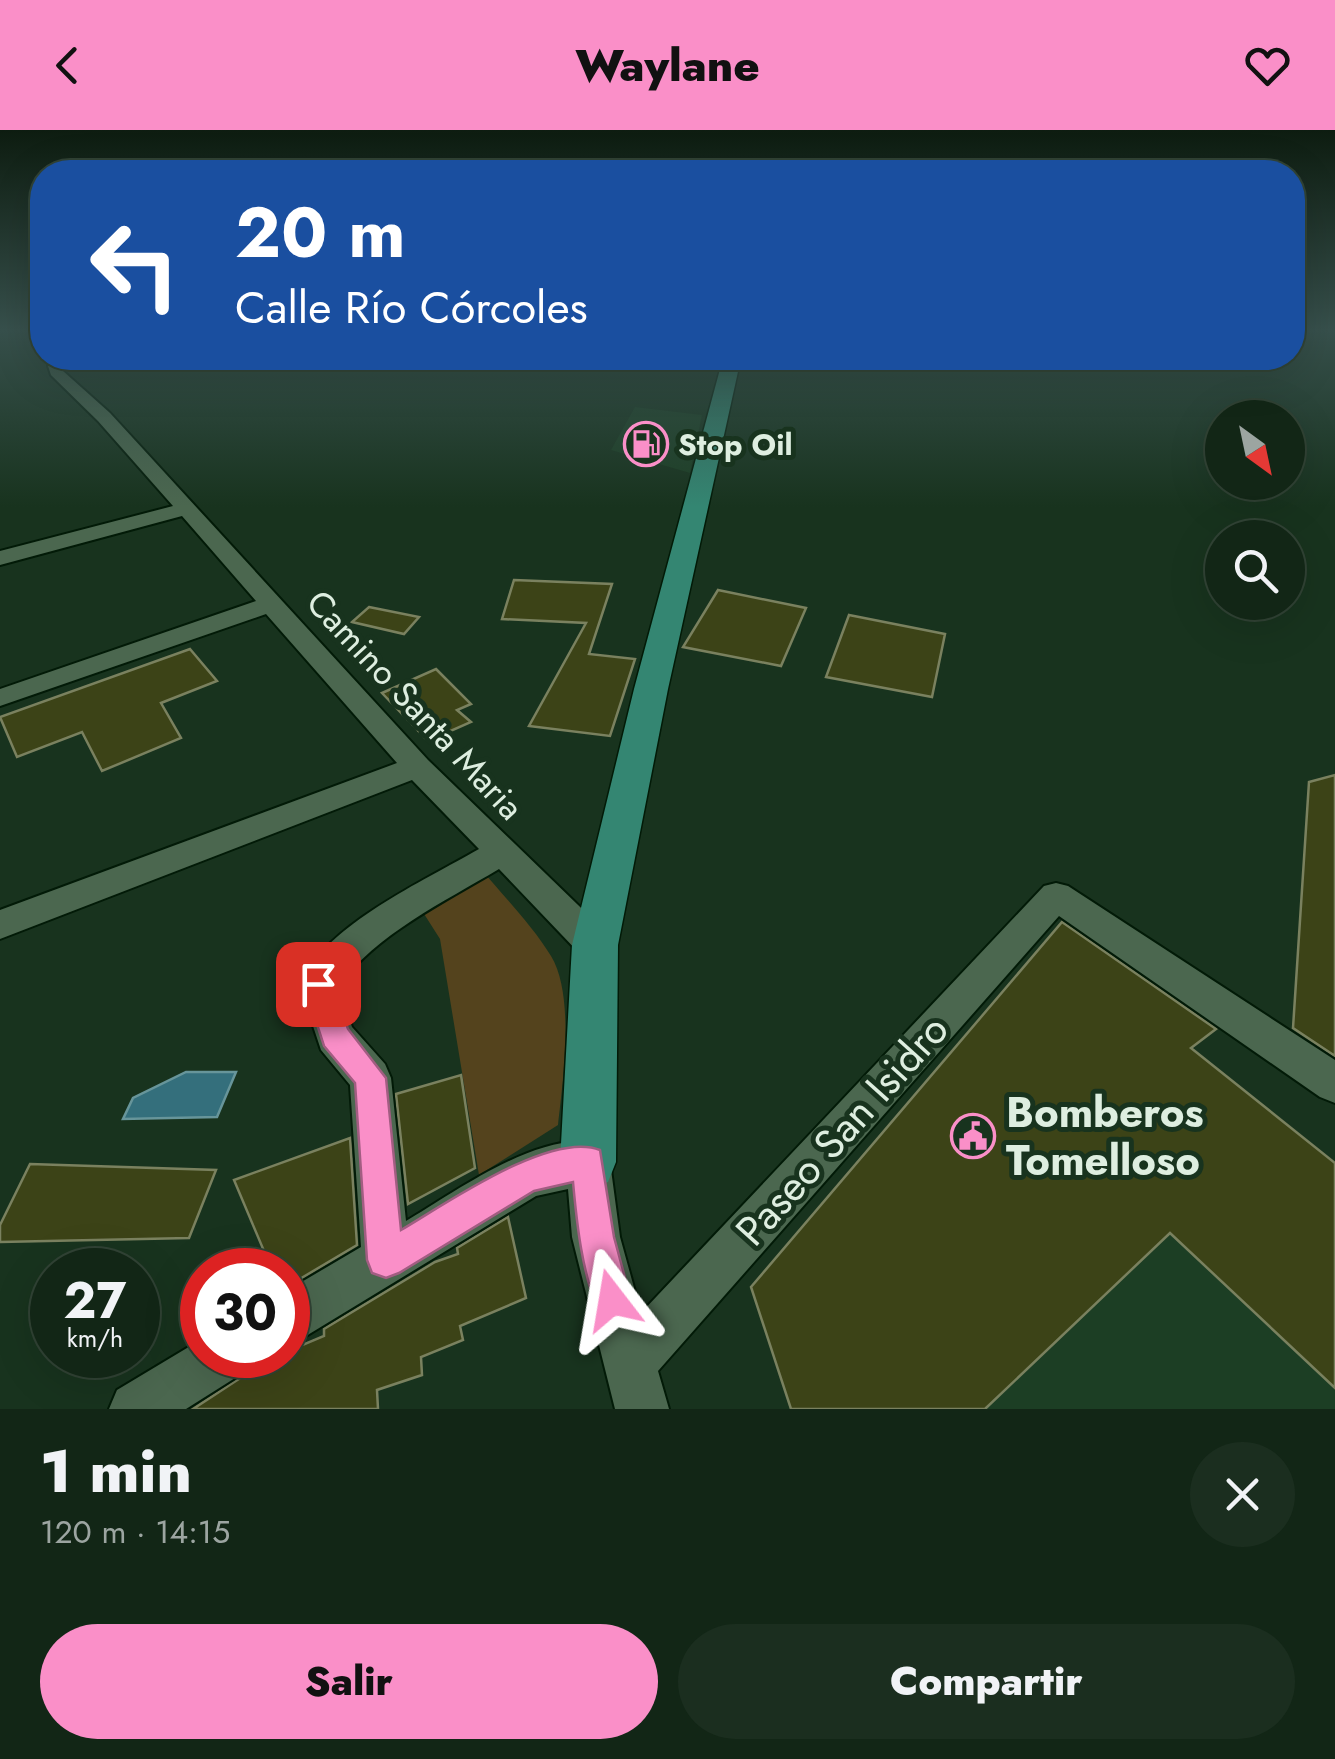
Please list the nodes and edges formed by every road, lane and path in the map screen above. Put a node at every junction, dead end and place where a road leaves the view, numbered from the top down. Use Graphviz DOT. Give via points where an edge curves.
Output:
graph roads {
  1 [pos="73,388"];
  2 [pos="725,388"];
  3 [pos="186,509"];
  4 [pos="0,558"];
  5 [pos="271,604"];
  6 [pos="0,698"];
  7 [pos="417,767"];
  8 [pos="500,852"];
  9 [pos="0,925"];
  10 [pos="595,945"];
  11 [pos="1335,1083"];
  12 [pos="588,1162"];
  13 [pos="386,1260"];
  14 [pos="310,1305"];
  15 [pos="194,1378"];
  16 [pos="635,1386"];
  17 [pos="162,1401"];
  1 -- 3 [label="street, Camino Santa Maria"];
  2 -- 10 [label="main road"];
  3 -- 4 [label="street"];
  3 -- 5 [label="street, Camino Santa Maria"];
  5 -- 6 [label="street"];
  5 -- 7 [label="street, Camino Santa Maria"];
  7 -- 8 [label="street, Camino Santa Maria"];
  7 -- 9 [label="street"];
  8 -- 10 [label="street, Camino Santa Maria"];
  8 -- 13 [label="street" via="329,965 318,984 335,1037 370,1078"];
  10 -- 12 [label="main road"];
  11 -- 16 [label="street, Paseo San Isidro" via="1056,896"];
  12 -- 13 [label="street" via="528,1175"];
  12 -- 16 [label="street, Paseo San Isidro" via="596,1237"];
  13 -- 14 [label="street"];
  15 -- 17 [label="street"];
}
